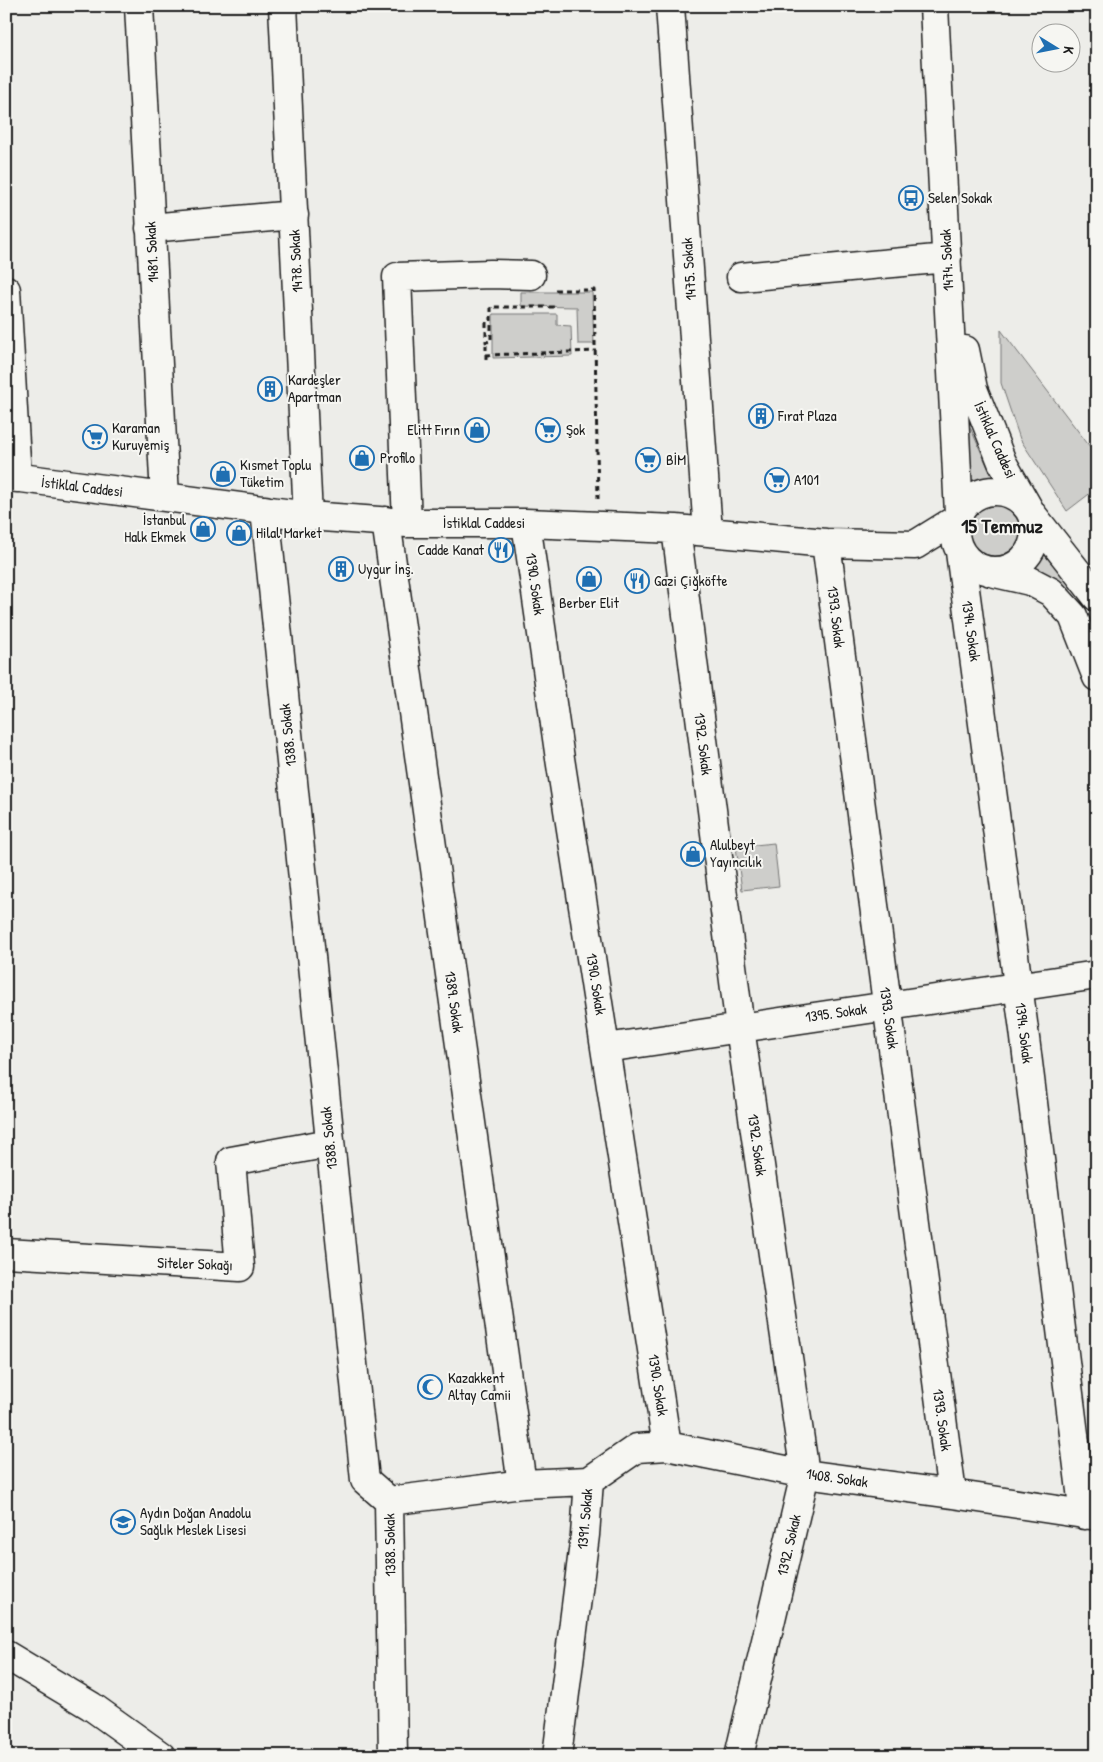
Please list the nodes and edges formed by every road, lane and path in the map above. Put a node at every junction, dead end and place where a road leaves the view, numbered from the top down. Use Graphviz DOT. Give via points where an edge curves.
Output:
graph roads {
  1 [pos="139,6"];
  2 [pos="283,6"];
  3 [pos="670,6"];
  4 [pos="934,6"];
  5 [pos="294,215"];
  6 [pos="150,228"];
  7 [pos="947,258"];
  8 [pos="741,277"];
  9 [pos="533,288"];
  10 [pos="6,290"];
  11 [pos="521,306"];
  12 [pos="557,307"];
  13 [pos="486,322"];
  14 [pos="486,342"];
  15 [pos="596,351"];
  16 [pos="12,477"];
  17 [pos="165,498"];
  18 [pos="264,510"];
  19 [pos="1031,514"];
  20 [pos="308,516"];
  21 [pos="958,517"];
  22 [pos="396,522"];
  23 [pos="526,523"];
  24 [pos="598,526"];
  25 [pos="676,529"];
  26 [pos="708,532"];
  27 [pos="826,542"];
  28 [pos="960,552"];
  29 [pos="990,571"];
  30 [pos="1097,597"];
  31 [pos="1097,677"];
  32 [pos="1097,975"];
  33 [pos="1018,986"];
  34 [pos="887,1006"];
  35 [pos="740,1028"];
  36 [pos="606,1048"];
  37 [pos="330,1143"];
  38 [pos="6,1253"];
  39 [pos="667,1446"];
  40 [pos="805,1474"];
  41 [pos="589,1481"];
  42 [pos="522,1484"];
  43 [pos="952,1494"];
  44 [pos="389,1501"];
  45 [pos="1091,1516"];
  46 [pos="6,1655"];
  47 [pos="161,1756"];
  48 [pos="393,1756"];
  49 [pos="557,1756"];
  50 [pos="739,1756"];
  1 -- 6 [label="street, 1481. Sokak"];
  2 -- 5 [label="street, 1478. Sokak"];
  3 -- 26 [label="street, 1475. Sokak"];
  4 -- 7 [label="street, 1474. Sokak"];
  5 -- 6 [label="street"];
  5 -- 20 [label="street, 1478. Sokak"];
  6 -- 17 [label="street, 1481. Sokak"];
  7 -- 8 [label="street"];
  7 -- 19 [label="street, İstiklal Caddesi" via="973,389 1002,462"];
  7 -- 21 [label="street, 1474. Sokak"];
  9 -- 11 [label="path"];
  9 -- 15 [label="path" via="594,290"];
  9 -- 22 [label="street, 1389. Sokak" via="492,274 397,277"];
  10 -- 16 [label="street"];
  11 -- 12 [label="path"];
  11 -- 14 [label="path" via="491,306 491,341"];
  13 -- 14 [label="path"];
  14 -- 15 [label="path" via="486,357"];
  15 -- 24 [label="path"];
  16 -- 17 [label="street, İstiklal Caddesi"];
  17 -- 18 [label="street, İstiklal Caddesi"];
  18 -- 20 [label="street, İstiklal Caddesi"];
  18 -- 37 [label="street, 1388. Sokak"];
  19 -- 21 [label="street" via="1013,495 988,492 966,504"];
  19 -- 29 [label="street" via="1035,525 1034,538 1024,560 1002,571"];
  19 -- 30 [label="street, İstiklal Caddesi"];
  20 -- 22 [label="street, İstiklal Caddesi"];
  21 -- 27 [label="street, İstiklal Caddesi" via="915,545"];
  21 -- 28 [label="street" via="955,527"];
  22 -- 23 [label="street, İstiklal Caddesi"];
  22 -- 42 [label="street, 1389. Sokak"];
  23 -- 24 [label="street, İstiklal Caddesi"];
  23 -- 36 [label="street, 1390. Sokak"];
  24 -- 25 [label="street, İstiklal Caddesi"];
  25 -- 26 [label="street, İstiklal Caddesi"];
  25 -- 35 [label="street, 1392. Sokak"];
  26 -- 27 [label="street, İstiklal Caddesi"];
  27 -- 34 [label="street, 1393. Sokak"];
  28 -- 29 [label="street" via="978,568"];
  28 -- 33 [label="street, 1394. Sokak"];
  29 -- 31 [label="street" via="1030,581 1051,592 1073,616"];
  32 -- 33 [label="street, 1395. Sokak"];
  33 -- 34 [label="street, 1395. Sokak"];
  33 -- 45 [label="street, 1394. Sokak"];
  34 -- 35 [label="street, 1395. Sokak"];
  34 -- 43 [label="street, 1393. Sokak"];
  35 -- 36 [label="street, 1395. Sokak"];
  35 -- 40 [label="street, 1392. Sokak"];
  36 -- 39 [label="street, 1390. Sokak"];
  37 -- 38 [label="street, Siteler Sokağı" via="232,1160 240,1267"];
  37 -- 44 [label="street, 1388. Sokak" via="365,1480"];
  39 -- 40 [label="street, 1408. Sokak"];
  39 -- 41 [label="street, 1408. Sokak" via="637,1448"];
  40 -- 43 [label="street, 1408. Sokak"];
  40 -- 50 [label="street, 1392. Sokak"];
  41 -- 42 [label="street, 1391. Sokak"];
  41 -- 49 [label="street, 1391. Sokak"];
  42 -- 44 [label="street, 1391. Sokak"];
  43 -- 45 [label="street, 1408. Sokak"];
  44 -- 48 [label="street, 1388. Sokak"];
  46 -- 47 [label="street" via="91,1706"];
}
